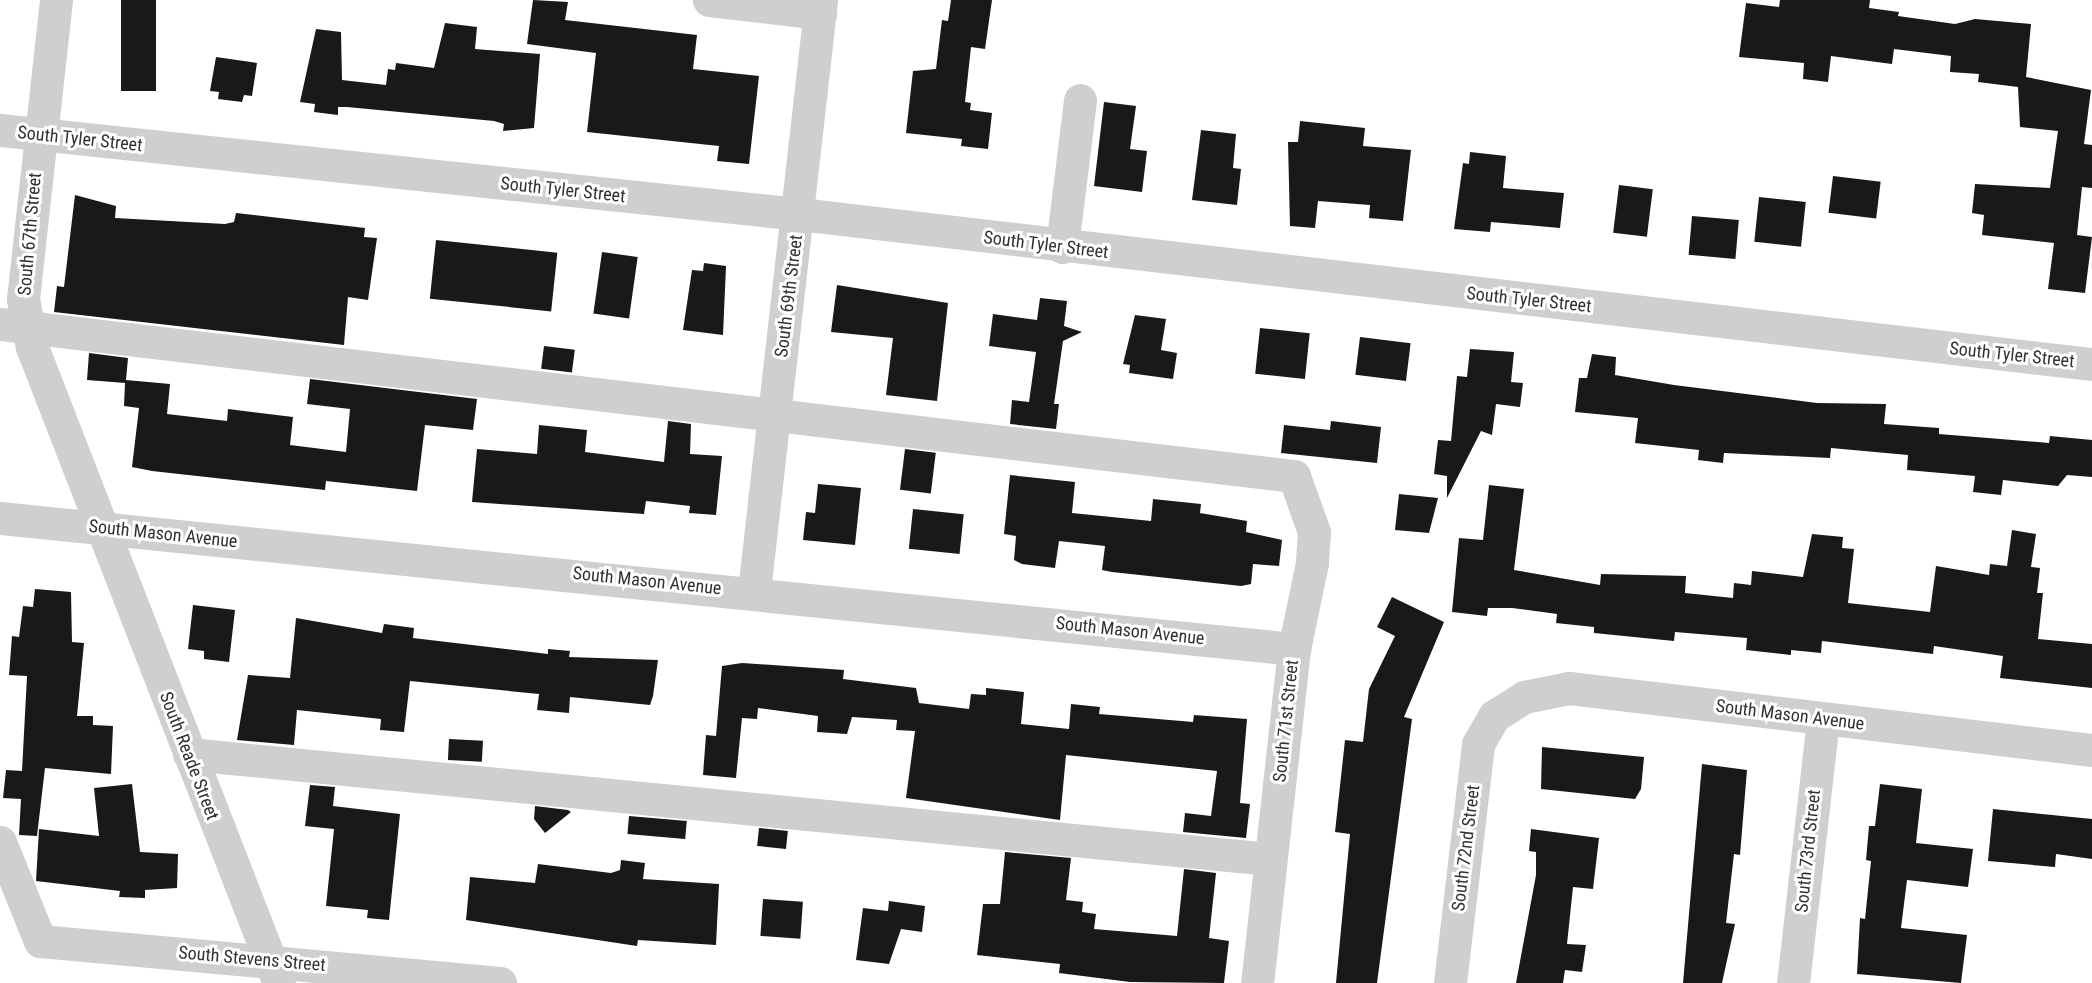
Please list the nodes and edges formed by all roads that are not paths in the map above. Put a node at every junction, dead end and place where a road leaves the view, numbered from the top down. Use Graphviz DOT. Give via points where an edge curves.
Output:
graph roads {
  1 [pos="56,0"];
  2 [pos="709,0"];
  3 [pos="820,7"];
  4 [pos="1080,100"];
  5 [pos="0,130"];
  6 [pos="40,135"];
  7 [pos="799,214"];
  8 [pos="1062,247"];
  9 [pos="14,325"];
  10 [pos="2092,364"];
  11 [pos="775,413"];
  12 [pos="0,518"];
  13 [pos="100,528"];
  14 [pos="754,591"];
  15 [pos="1294,649"];
  16 [pos="1494,716"];
  17 [pos="1823,719"];
  18 [pos="2092,750"];
  19 [pos="189,754"];
  20 [pos="0,842"];
  21 [pos="1270,859"];
  22 [pos="274,971"];
  23 [pos="499,983"];
  24 [pos="1257,983"];
  25 [pos="1450,983"];
  26 [pos="1793,983"];
  1 -- 6 [label="street, South 67th Street"];
  2 -- 3 [label="street"];
  3 -- 7 [label="street, South 69th Street"];
  4 -- 8 [label="street"];
  5 -- 6 [label="street, South Tyler Street"];
  6 -- 7 [label="street, South Tyler Street"];
  6 -- 9 [label="street, South 67th Street" via="23,299"];
  7 -- 8 [label="street, South Tyler Street"];
  7 -- 11 [label="street, South 69th Street"];
  8 -- 10 [label="street, South Tyler Street"];
  9 -- 11 [label="street"];
  9 -- 13 [label="street, South 67th Street"];
  11 -- 14 [label="street, South 69th Street"];
  11 -- 15 [label="street, South 71st Street" via="1283,471 1294,476 1303,491 1314,532"];
  12 -- 13 [label="street, South Mason Avenue"];
  13 -- 14 [label="street, South Mason Avenue"];
  13 -- 19 [label="street, South Reade Street"];
  14 -- 15 [label="street, South Mason Avenue"];
  15 -- 21 [label="street, South 71st Street"];
  16 -- 17 [label="street, South Mason Avenue" via="1524,697 1569,688"];
  16 -- 25 [label="street, South 72nd Street" via="1478,744"];
  17 -- 18 [label="street, South Mason Avenue"];
  17 -- 26 [label="street, South 73rd Street"];
  19 -- 21 [label="street"];
  19 -- 22 [label="street, South Reade Street"];
  20 -- 22 [label="street, South Stevens Street" via="40,941"];
  21 -- 24 [label="street, South 71st Street"];
  22 -- 23 [label="street, South Stevens Street"];
}
